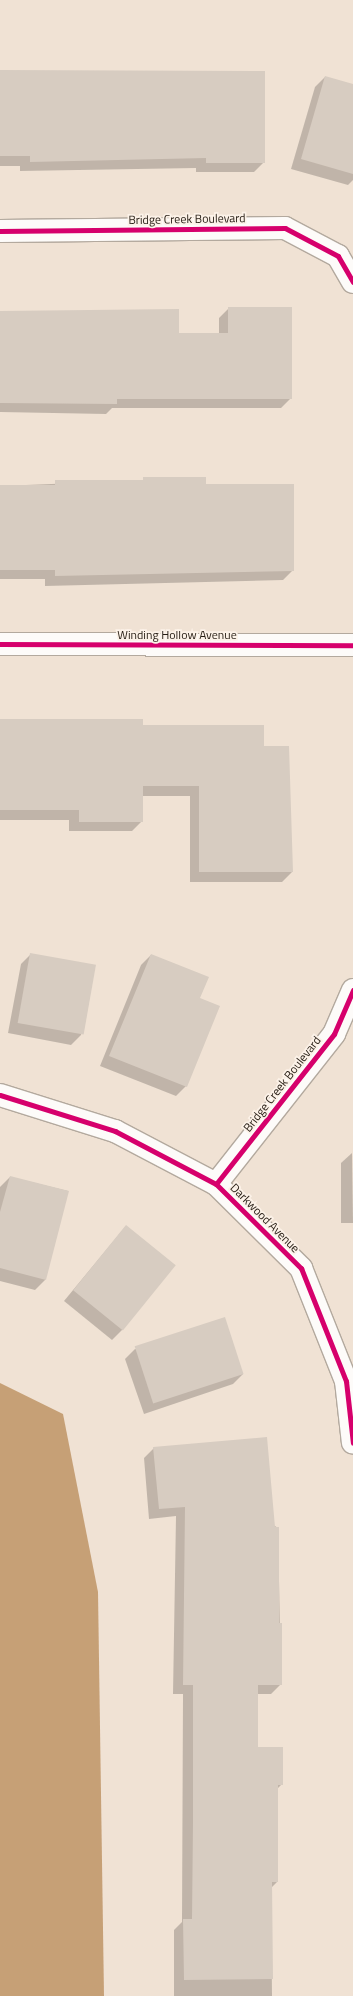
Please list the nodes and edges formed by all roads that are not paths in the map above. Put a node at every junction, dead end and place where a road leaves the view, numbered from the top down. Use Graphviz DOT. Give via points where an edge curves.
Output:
graph roads {
  1 [pos="0,231"];
  2 [pos="353,282"];
  3 [pos="0,644"];
  4 [pos="353,645"];
  5 [pos="353,990"];
  6 [pos="0,1095"];
  7 [pos="216,1184"];
  8 [pos="353,1443"];
  1 -- 2 [label="street, Bridge Creek Boulevard" via="285,228 338,256"];
  3 -- 4 [label="street, Winding Hollow Avenue"];
  5 -- 7 [label="street, Bridge Creek Boulevard" via="334,1034"];
  6 -- 7 [label="street, Darkwood Avenue" via="115,1131"];
  7 -- 8 [label="street, Darkwood Avenue" via="301,1268 346,1381"];
}
